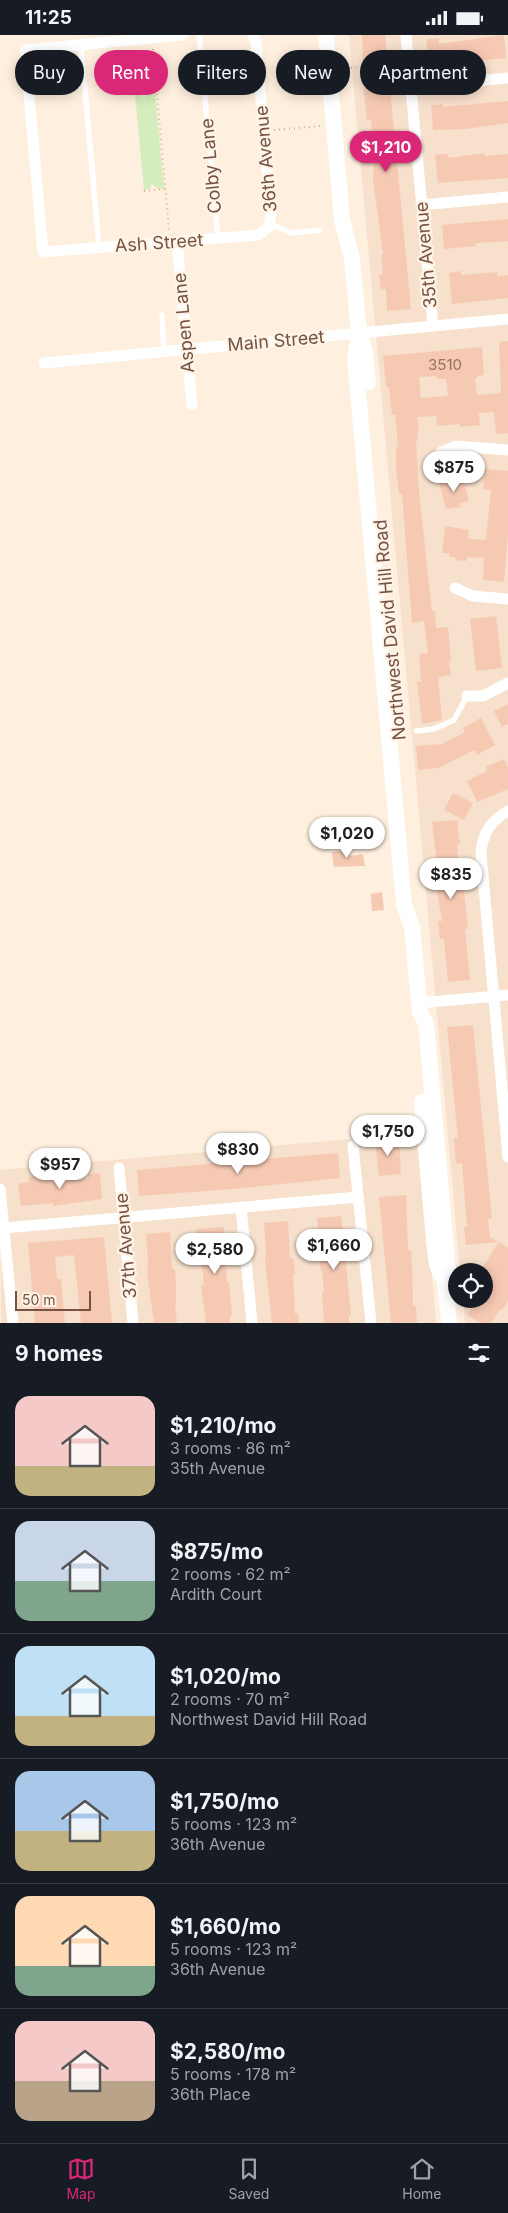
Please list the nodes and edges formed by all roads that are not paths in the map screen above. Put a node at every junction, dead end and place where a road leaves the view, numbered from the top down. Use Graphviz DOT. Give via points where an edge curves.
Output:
graph roads {
  1 [pos="183,35"];
  2 [pos="198,35"];
  3 [pos="253,35"];
  4 [pos="326,35"];
  5 [pos="336,35"];
  6 [pos="406,35"];
  7 [pos="81,45"];
  8 [pos="407,50"];
  9 [pos="508,78"];
  10 [pos="486,80"];
  11 [pos="412,95"];
  12 [pos="508,197"];
  13 [pos="422,205"];
  14 [pos="270,224"];
  15 [pos="320,230"];
  16 [pos="218,238"];
  17 [pos="177,242"];
  18 [pos="100,247"];
  19 [pos="352,259"];
  20 [pos="162,315"];
  21 [pos="508,319"];
  22 [pos="433,326"];
  23 [pos="359,333"];
  24 [pos="186,350"];
  25 [pos="164,352"];
  26 [pos="44,363"];
  27 [pos="192,405"];
  28 [pos="508,451"];
  29 [pos="441,452"];
  30 [pos="455,588"];
  31 [pos="508,599"];
  32 [pos="508,683"];
  33 [pos="467,696"];
  34 [pos="416,731"];
  35 [pos="508,811"];
  36 [pos="508,995"];
  37 [pos="493,996"];
  38 [pos="419,1008"];
  39 [pos="353,1146"];
  40 [pos="508,1157"];
  41 [pos="119,1168"];
  42 [pos="0,1189"];
  43 [pos="358,1197"];
  44 [pos="241,1207"];
  45 [pos="123,1218"];
  46 [pos="4,1228"];
  47 [pos="13,1323"];
  48 [pos="133,1323"];
  49 [pos="252,1323"];
  50 [pos="371,1323"];
  51 [pos="449,1323"];
  1 -- 7 [label="street"];
  2 -- 16 [label="lane, Colby Lane"];
  3 -- 14 [label="street, 36th Avenue" via="272,213"];
  4 -- 19 [label="street, Northwest David Hill Road" via="342,221"];
  5 -- 19 [label="street, Northwest David Hill Road" via="356,245"];
  6 -- 8 [label="street, 35th Avenue"];
  7 -- 18 [label="lane"];
  7 -- 18 [label="street, Ash Street" via="25,50 43,252"];
  9 -- 10 [label="street"];
  11 -- 13 [label="street, 35th Avenue"];
  12 -- 13 [label="street"];
  13 -- 22 [label="street, 35th Avenue"];
  14 -- 15 [label="lane" via="292,233"];
  14 -- 16 [label="street, Ash Street" via="258,235"];
  16 -- 17 [label="street, Ash Street"];
  17 -- 18 [label="street, Ash Street"];
  17 -- 24 [label="street, Aspen Lane"];
  19 -- 23 [label="street, Northwest David Hill Road"];
  20 -- 25 [label="lane"];
  21 -- 22 [label="street, Main Street"];
  22 -- 23 [label="street, Main Street"];
  23 -- 24 [label="street, Main Street"];
  23 -- 38 [label="street, Northwest David Hill Road" via="355,359 404,904 412,927"];
  24 -- 25 [label="street, Main Street"];
  24 -- 27 [label="street, Aspen Lane"];
  25 -- 26 [label="street, Main Street"];
  28 -- 29 [label="street" via="456,446"];
  30 -- 31 [label="street" via="473,596"];
  32 -- 33 [label="street" via="481,696"];
  33 -- 34 [label="lane" via="454,721 434,729"];
  35 -- 37 [label="street" via="489,827 481,849"];
  36 -- 37 [label="street"];
  37 -- 38 [label="street"];
  37 -- 40 [label="street"];
  38 -- 51 [label="street, Northwest David Hill Road" via="415,1025 434,1241 437,1265 445,1282"];
  39 -- 43 [label="street"];
  41 -- 45 [label="street, 37th Avenue"];
  42 -- 46 [label="street"];
  43 -- 44 [label="street"];
  43 -- 50 [label="street"];
  44 -- 45 [label="street"];
  44 -- 49 [label="street"];
  45 -- 46 [label="street"];
  45 -- 48 [label="street, 37th Avenue"];
  46 -- 47 [label="street"];
}
